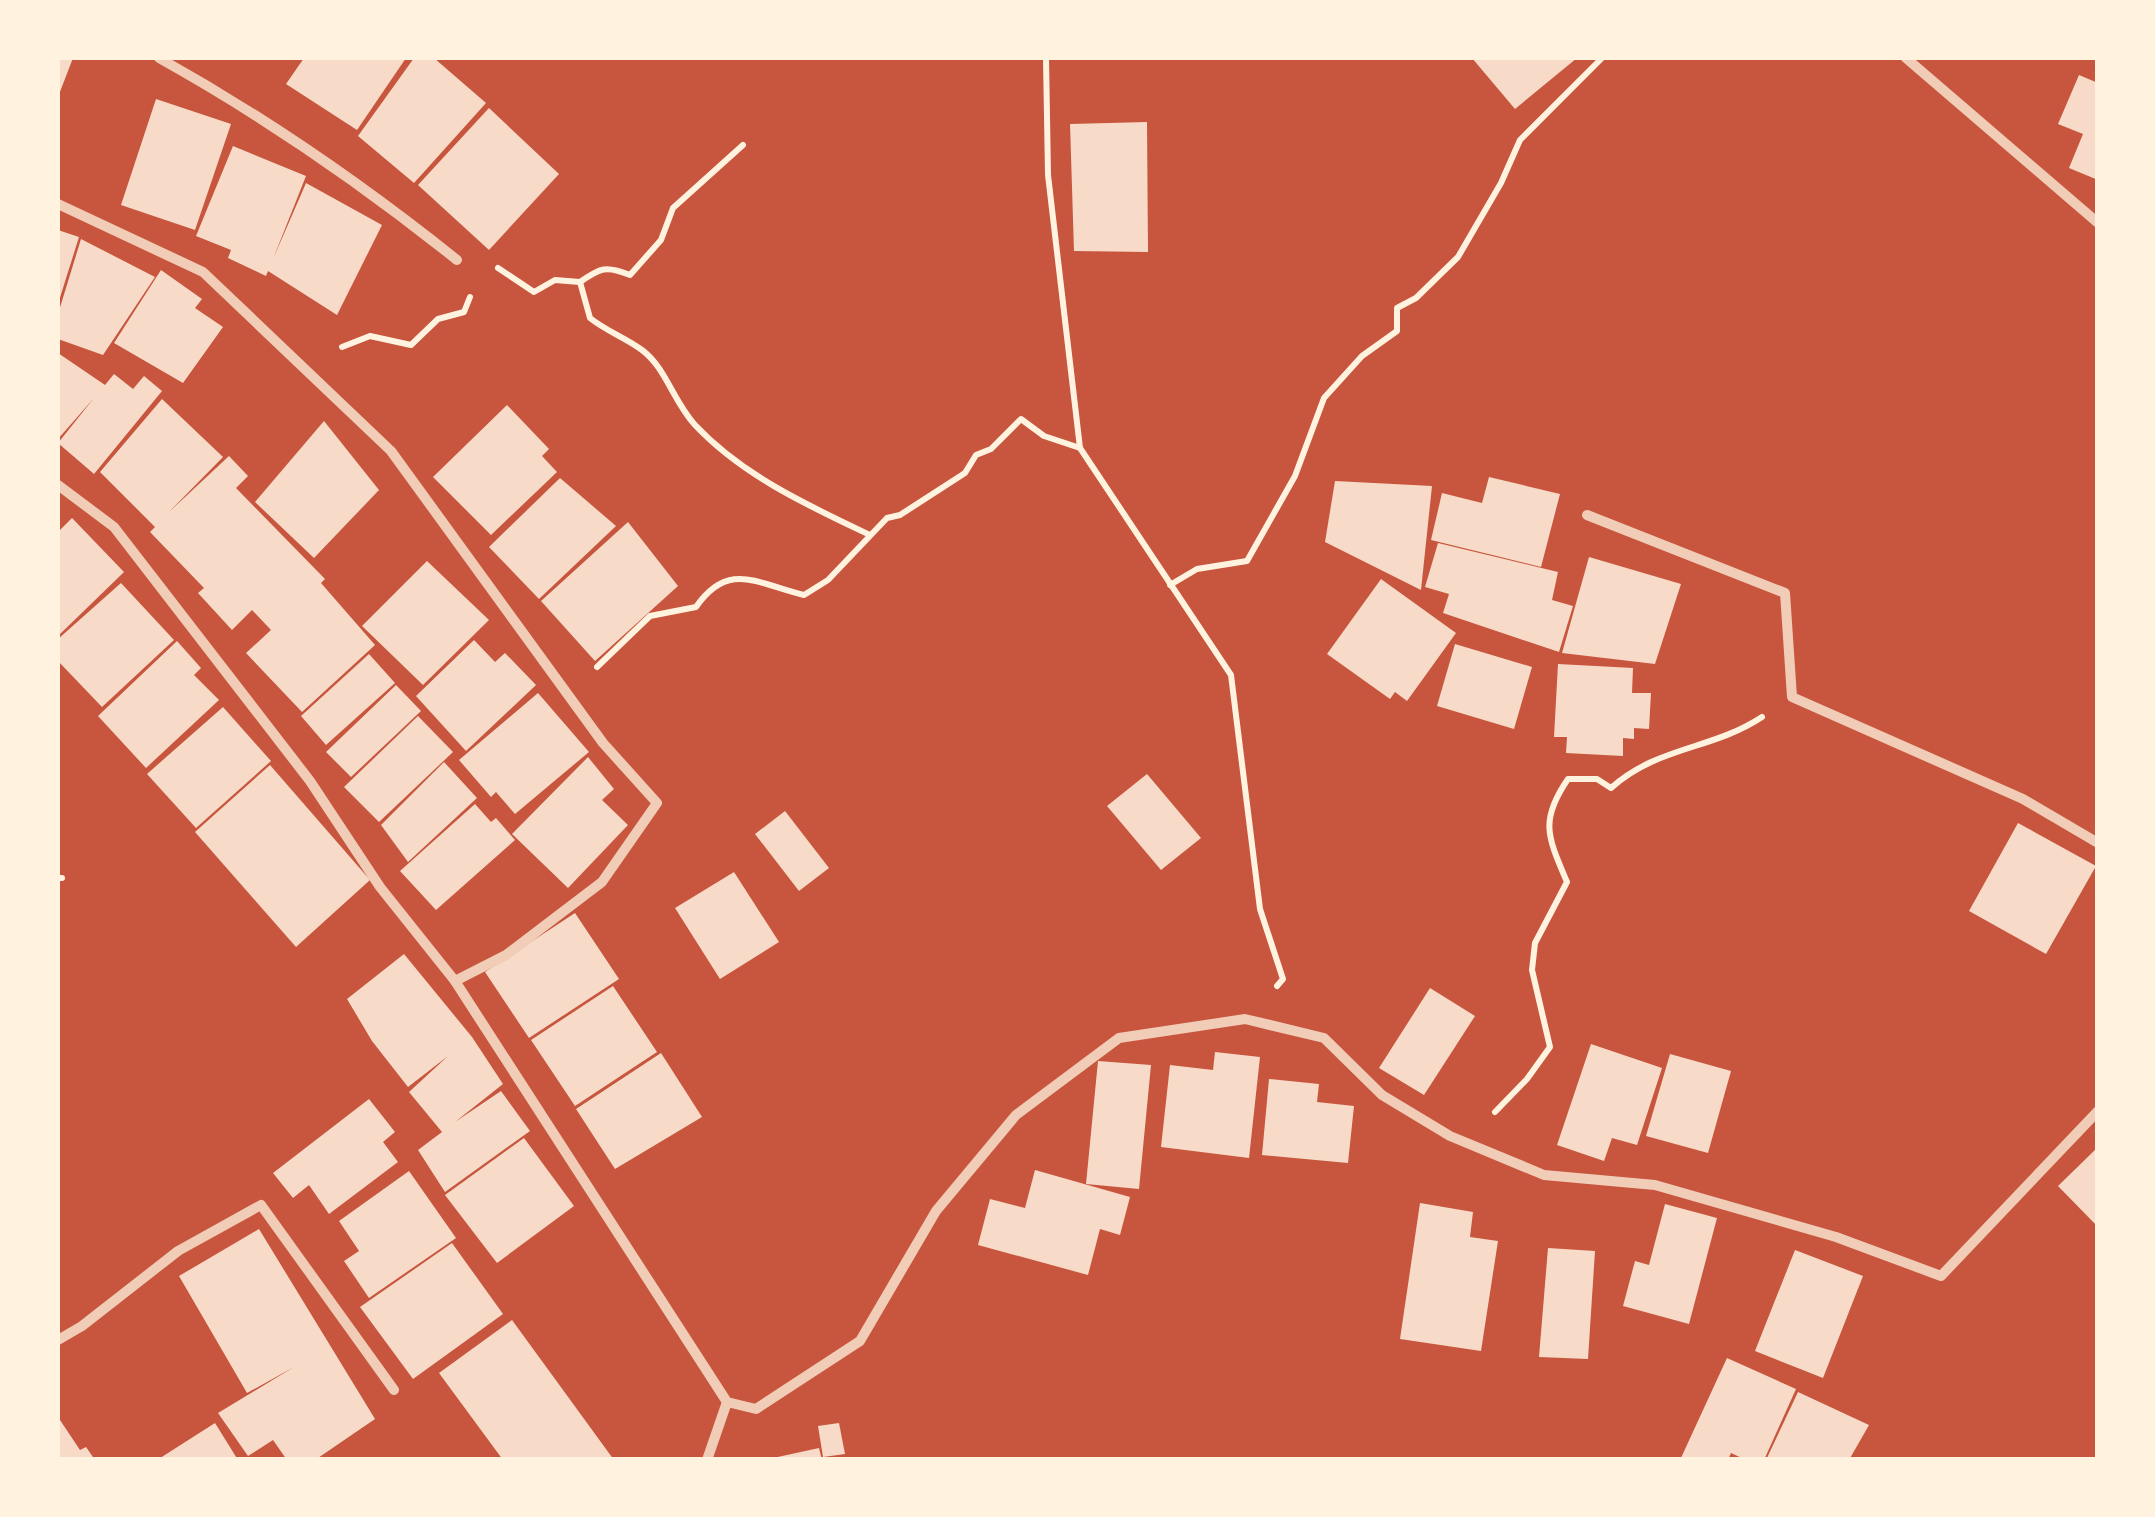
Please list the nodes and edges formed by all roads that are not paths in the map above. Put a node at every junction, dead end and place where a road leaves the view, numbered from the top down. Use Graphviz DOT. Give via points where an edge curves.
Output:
graph roads {
  1 [pos="159,58"];
  2 [pos="1906,58"];
  3 [pos="58,204"];
  4 [pos="2098,223"];
  5 [pos="457,260"];
  6 [pos="58,485"];
  7 [pos="1586,515"];
  8 [pos="2098,843"];
  9 [pos="455,981"];
  10 [pos="2098,1111"];
  11 [pos="58,1340"];
  12 [pos="394,1390"];
  13 [pos="726,1402"];
  14 [pos="707,1460"];
  1 -- 5 [label="street" via="256,112"];
  2 -- 4 [label="street"];
  3 -- 9 [label="street" via="203,272 391,451 570,698 657,803 602,882 506,955"];
  6 -- 9 [label="street" via="114,527"];
  7 -- 8 [label="street" via="1784,593 1792,697 2023,799"];
  9 -- 13 [label="street"];
  10 -- 13 [label="street" via="1940,1276 1836,1237 1655,1185 1544,1175 1450,1136 1382,1096 1324,1038 1245,1020 1118,1038 1016,1115 936,1211 860,1341 756,1409"];
  11 -- 12 [label="street" via="178,1251 261,1205"];
  13 -- 14 [label="street"];
}
